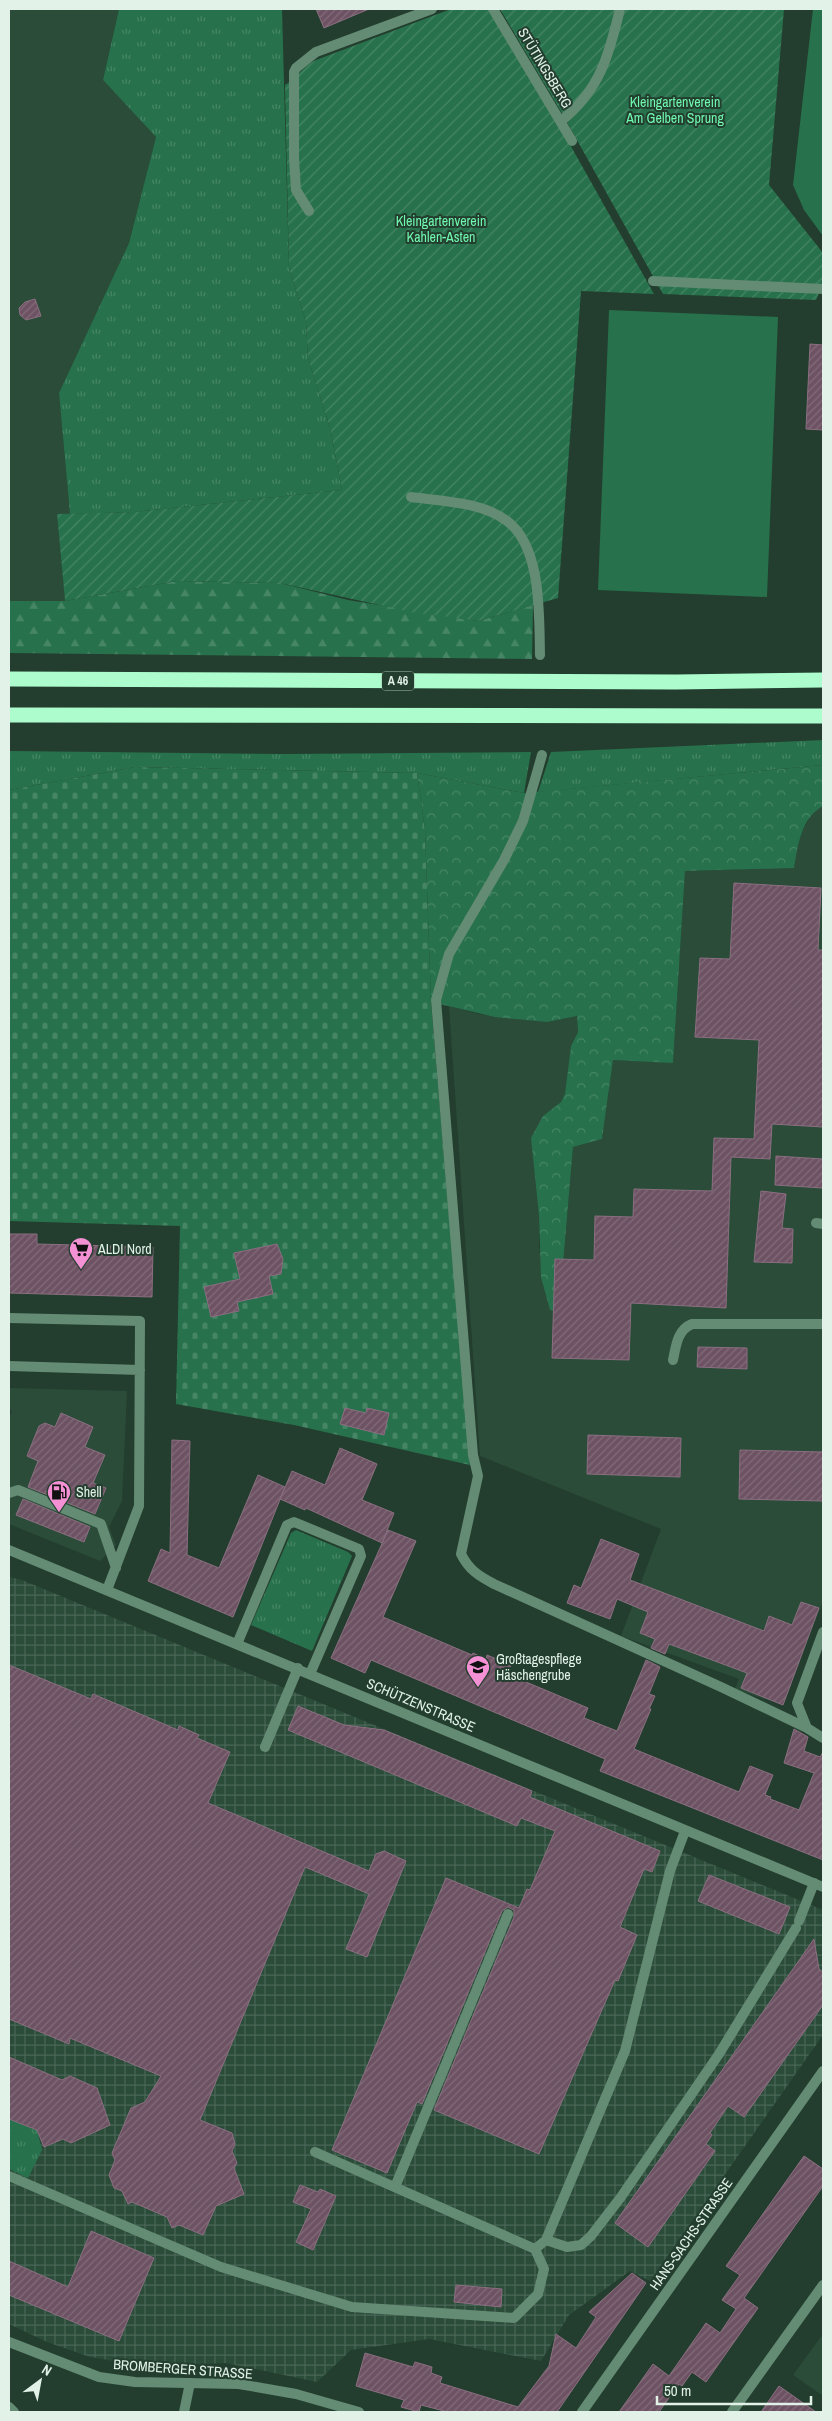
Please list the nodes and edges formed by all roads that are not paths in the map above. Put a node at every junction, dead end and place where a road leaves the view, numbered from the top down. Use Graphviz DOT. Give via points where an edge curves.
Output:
graph roads {
  1 [pos="432,9"];
  2 [pos="493,9"];
  3 [pos="620,9"];
  4 [pos="561,121"];
  5 [pos="572,141"];
  6 [pos="309,211"];
  7 [pos="653,282"];
  8 [pos="823,289"];
  9 [pos="411,497"];
  10 [pos="540,655"];
  11 [pos="9,679"];
  12 [pos="823,680"];
  13 [pos="9,715"];
  14 [pos="823,716"];
  15 [pos="542,755"];
  16 [pos="9,1318"];
  17 [pos="823,1324"];
  18 [pos="672,1360"];
  19 [pos="9,1366"];
  20 [pos="140,1370"];
  21 [pos="9,1493"];
  22 [pos="9,1550"];
  23 [pos="116,1568"];
  24 [pos="107,1590"];
  25 [pos="823,1632"];
  26 [pos="237,1644"];
  27 [pos="298,1668"];
  28 [pos="310,1674"];
  29 [pos="808,1728"];
  30 [pos="823,1738"];
  31 [pos="265,1747"];
  32 [pos="685,1831"];
  33 [pos="819,1885"];
  34 [pos="508,1914"];
  35 [pos="823,2071"];
  36 [pos="315,2152"];
  37 [pos="9,2176"];
  38 [pos="395,2187"];
  39 [pos="546,2240"];
  40 [pos="535,2249"];
  41 [pos="823,2285"];
  42 [pos="9,2342"];
  43 [pos="190,2383"];
  44 [pos="9,2407"];
  45 [pos="14,2412"];
  46 [pos="184,2412"];
  47 [pos="359,2412"];
  48 [pos="582,2412"];
  49 [pos="732,2412"];
  1 -- 6 [label="street" via="316,52 296,68 296,190"];
  2 -- 4 [label="street, STÜTINGSBERG"];
  3 -- 4 [label="street" via="602,73 574,112"];
  4 -- 5 [label="street, STÜTINGSBERG"];
  7 -- 8 [label="street"];
  9 -- 10 [label="street" via="484,510 507,520 517,529 532,560 537,585"];
  11 -- 12 [label="highway, A 46"];
  13 -- 14 [label="highway"];
  15 -- 29 [label="street" via="523,821 450,954 436,1000 472,1446 478,1476 461,1554 475,1574 494,1584"];
  16 -- 20 [label="street" via="140,1321"];
  17 -- 18 [label="street" via="692,1324 677,1340"];
  19 -- 20 [label="street"];
  20 -- 23 [label="street" via="139,1506"];
  21 -- 23 [label="street" via="18,1490 101,1524"];
  22 -- 24 [label="street, SCHÜTZENSTRASSE"];
  23 -- 24 [label="street"];
  24 -- 26 [label="street, SCHÜTZENSTRASSE"];
  25 -- 29 [label="street" via="797,1703"];
  26 -- 27 [label="street, SCHÜTZENSTRASSE"];
  26 -- 28 [label="street" via="287,1525 294,1522 359,1550 361,1556"];
  27 -- 28 [label="street, SCHÜTZENSTRASSE"];
  27 -- 31 [label="street"];
  28 -- 32 [label="street, SCHÜTZENSTRASSE"];
  29 -- 30 [label="street"];
  32 -- 33 [label="street, SCHÜTZENSTRASSE"];
  32 -- 39 [label="street" via="670,1871 625,2051"];
  33 -- 39 [label="street" via="719,2054 621,2197 581,2245 567,2247"];
  34 -- 38 [label="street"];
  35 -- 48 [label="street, HANS-SACHS-STRASSE"];
  36 -- 38 [label="street"];
  37 -- 40 [label="street" via="220,2267 352,2307 514,2318 538,2294 544,2269"];
  38 -- 40 [label="street"];
  39 -- 40 [label="street"];
  41 -- 49 [label="street"];
  42 -- 43 [label="street, BROMBERGER STRASSE" via="98,2377 135,2382"];
  43 -- 46 [label="street"];
  43 -- 47 [label="street, BROMBERGER STRASSE" via="239,2384 296,2394"];
  44 -- 45 [label="street"];
}
